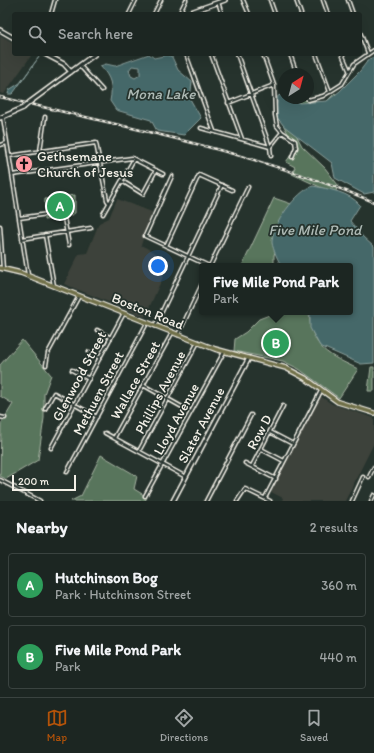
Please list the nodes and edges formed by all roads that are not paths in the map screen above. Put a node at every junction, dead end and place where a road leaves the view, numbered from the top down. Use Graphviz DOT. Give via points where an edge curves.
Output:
graph roads {
  1 [pos="55,0"];
  2 [pos="136,0"];
  3 [pos="161,0"];
  4 [pos="186,0"];
  5 [pos="225,0"];
  6 [pos="244,0"];
  7 [pos="270,0"];
  8 [pos="296,0"];
  9 [pos="323,0"];
  10 [pos="348,0"];
  11 [pos="218,2"];
  12 [pos="52,12"];
  13 [pos="130,12"];
  14 [pos="155,12"];
  15 [pos="181,12"];
  16 [pos="196,12"];
  17 [pos="221,12"];
  18 [pos="248,12"];
  19 [pos="274,12"];
  20 [pos="301,12"];
  21 [pos="327,12"];
  22 [pos="353,12"];
  23 [pos="0,30"];
  24 [pos="12,37"];
  25 [pos="362,37"];
  26 [pos="374,50"];
  27 [pos="368,53"];
  28 [pos="49,56"];
  29 [pos="92,56"];
  30 [pos="187,56"];
  31 [pos="211,56"];
  32 [pos="238,56"];
  33 [pos="264,56"];
  34 [pos="291,56"];
  35 [pos="317,56"];
  36 [pos="343,56"];
  37 [pos="80,66"];
  38 [pos="295,68"];
  39 [pos="349,70"];
  40 [pos="72,72"];
  41 [pos="274,85"];
  42 [pos="102,90"];
  43 [pos="331,92"];
  44 [pos="251,94"];
  45 [pos="314,99"];
  46 [pos="228,102"];
  47 [pos="44,117"];
  48 [pos="1,118"];
  49 [pos="201,128"];
  50 [pos="214,131"];
  51 [pos="282,132"];
  52 [pos="242,139"];
  53 [pos="7,143"];
  54 [pos="0,145"];
  55 [pos="270,147"];
  56 [pos="40,151"];
  57 [pos="9,156"];
  58 [pos="272,156"];
  59 [pos="292,157"];
  60 [pos="134,159"];
  61 [pos="100,163"];
  62 [pos="156,170"];
  63 [pos="163,174"];
  64 [pos="12,175"];
  65 [pos="172,176"];
  66 [pos="122,181"];
  67 [pos="222,185"];
  68 [pos="248,187"];
  69 [pos="232,190"];
  70 [pos="109,203"];
  71 [pos="55,213"];
  72 [pos="103,214"];
  73 [pos="19,218"];
  74 [pos="64,218"];
  75 [pos="0,226"];
  76 [pos="91,228"];
  77 [pos="66,232"];
  78 [pos="45,235"];
  79 [pos="22,239"];
  80 [pos="69,244"];
  81 [pos="166,246"];
  82 [pos="188,256"];
  83 [pos="203,263"];
  84 [pos="211,263"];
  85 [pos="2,268"];
  86 [pos="28,275"];
  87 [pos="54,286"];
  88 [pos="199,290"];
  89 [pos="79,296"];
  90 [pos="124,314"];
  91 [pos="147,323"];
  92 [pos="155,326"];
  93 [pos="97,330"];
  94 [pos="173,333"];
  95 [pos="178,335"];
  96 [pos="111,338"];
  97 [pos="198,342"];
  98 [pos="89,352"];
  99 [pos="224,352"];
  100 [pos="100,358"];
  101 [pos="249,358"];
  102 [pos="46,365"];
  103 [pos="72,370"];
  104 [pos="89,379"];
  105 [pos="143,385"];
  106 [pos="321,391"];
  107 [pos="168,399"];
  108 [pos="76,404"];
  109 [pos="283,406"];
  110 [pos="44,409"];
  111 [pos="191,412"];
  112 [pos="374,413"];
  113 [pos="251,415"];
  114 [pos="0,417"];
  115 [pos="97,417"];
  116 [pos="5,418"];
  117 [pos="270,432"];
  118 [pos="105,433"];
  119 [pos="116,439"];
  120 [pos="294,444"];
  121 [pos="52,448"];
  122 [pos="261,449"];
  123 [pos="139,451"];
  124 [pos="285,461"];
  125 [pos="245,463"];
  126 [pos="163,464"];
  127 [pos="252,466"];
  128 [pos="374,467"];
  129 [pos="67,472"];
  130 [pos="186,477"];
  131 [pos="363,477"];
  132 [pos="369,477"];
  133 [pos="276,479"];
  134 [pos="0,480"];
  135 [pos="374,495"];
  136 [pos="145,496"];
  137 [pos="265,498"];
  138 [pos="40,501"];
  139 [pos="172,501"];
  140 [pos="206,501"];
  141 [pos="237,501"];
  142 [pos="270,501"];
  143 [pos="352,501"];
  144 [pos="371,501"];
  1 -- 12 [label="street"];
  2 -- 13 [label="street"];
  3 -- 14 [label="street"];
  4 -- 15 [label="street"];
  5 -- 11 [label="main road"];
  6 -- 18 [label="street"];
  7 -- 19 [label="street"];
  8 -- 20 [label="street"];
  9 -- 21 [label="street"];
  10 -- 22 [label="street"];
  11 -- 16 [label="main road"];
  11 -- 17 [label="street"];
  23 -- 24 [label="main road"];
  25 -- 27 [label="street"];
  26 -- 27 [label="street"];
  27 -- 39 [label="street"];
  28 -- 40 [label="main road" via="64,64"];
  29 -- 37 [label="main road"];
  30 -- 50 [label="street"];
  31 -- 46 [label="street"];
  32 -- 44 [label="street"];
  33 -- 41 [label="street"];
  34 -- 38 [label="street"];
  35 -- 43 [label="street"];
  36 -- 39 [label="street"];
  37 -- 40 [label="main road"];
  37 -- 42 [label="street"];
  39 -- 43 [label="street" via="342,84"];
  40 -- 48 [label="main road, bridge" via="23,108"];
  41 -- 44 [label="street"];
  41 -- 51 [label="street" via="275,115 277,126"];
  43 -- 45 [label="street"];
  44 -- 46 [label="street"];
  44 -- 55 [label="street"];
  46 -- 52 [label="street"];
  47 -- 56 [label="street"];
  48 -- 53 [label="street"];
  49 -- 50 [label="street"];
  50 -- 52 [label="street"];
  51 -- 55 [label="street"];
  51 -- 59 [label="street" via="295,141 296,147"];
  52 -- 55 [label="street"];
  53 -- 54 [label="street"];
  53 -- 57 [label="street"];
  55 -- 58 [label="street"];
  56 -- 57 [label="street"];
  56 -- 61 [label="street" via="96,143"];
  57 -- 64 [label="street"];
  60 -- 61 [label="street"];
  60 -- 62 [label="street"];
  60 -- 66 [label="street"];
  61 -- 64 [label="street"];
  61 -- 70 [label="street"];
  62 -- 63 [label="street"];
  62 -- 66 [label="street" via="143,194"];
  64 -- 73 [label="street"];
  65 -- 81 [label="street" via="145,236"];
  66 -- 70 [label="street"];
  67 -- 69 [label="street"];
  67 -- 81 [label="street" via="199,175"];
  67 -- 82 [label="street"];
  68 -- 84 [label="street"];
  70 -- 72 [label="street"];
  71 -- 73 [label="street"];
  73 -- 79 [label="street"];
  74 -- 77 [label="street"];
  75 -- 85 [label="street"];
  76 -- 77 [label="street"];
  77 -- 78 [label="street"];
  77 -- 80 [label="street"];
  78 -- 79 [label="street"];
  78 -- 87 [label="street"];
  79 -- 86 [label="street"];
  81 -- 82 [label="street"];
  82 -- 83 [label="street"];
  82 -- 92 [label="street"];
  85 -- 86 [label="main road, Boston Road"];
  86 -- 87 [label="main road, Boston Road"];
  87 -- 89 [label="main road, Boston Road"];
  88 -- 95 [label="street"];
  89 -- 90 [label="main road, Boston Road"];
  89 -- 102 [label="street" via="48,353"];
  90 -- 91 [label="main road, Boston Road"];
  90 -- 96 [label="street, Glenwood Street"];
  91 -- 92 [label="main road, Boston Road"];
  91 -- 115 [label="street, Methuen Street"];
  92 -- 94 [label="main road, Boston Road"];
  93 -- 96 [label="street"];
  94 -- 95 [label="main road, Boston Road"];
  94 -- 105 [label="street, Wallace Street"];
  95 -- 97 [label="main road, Boston Road"];
  96 -- 100 [label="street, Glenwood Street"];
  97 -- 99 [label="main road, Boston Road"];
  97 -- 107 [label="street, Phillips Avenue"];
  98 -- 100 [label="street"];
  99 -- 101 [label="main road, Boston Road"];
  99 -- 111 [label="street, Lloyd Avenue"];
  100 -- 104 [label="street, Glenwood Street"];
  101 -- 106 [label="main road, Boston Road" via="293,370"];
  101 -- 130 [label="main road, Slater Avenue"];
  103 -- 104 [label="street"];
  104 -- 108 [label="street, Glenwood Street"];
  105 -- 107 [label="street"];
  105 -- 119 [label="street, Wallace Street"];
  106 -- 112 [label="main road, Boston Road" via="342,404"];
  106 -- 120 [label="street"];
  107 -- 111 [label="street"];
  107 -- 123 [label="street, Phillips Avenue"];
  108 -- 110 [label="street" via="54,393"];
  108 -- 115 [label="street"];
  108 -- 121 [label="street, Glenwood Street"];
  109 -- 117 [label="street, Row D"];
  111 -- 126 [label="street, Lloyd Avenue"];
  113 -- 140 [label="street"];
  114 -- 116 [label="street"];
  115 -- 129 [label="street, Methuen Street"];
  117 -- 120 [label="street"];
  117 -- 122 [label="street, Row D"];
  118 -- 119 [label="street, Wallace Street"];
  119 -- 123 [label="street"];
  120 -- 124 [label="street"];
  122 -- 124 [label="street"];
  122 -- 127 [label="street, Row D"];
  123 -- 126 [label="street"];
  124 -- 133 [label="street"];
  125 -- 127 [label="street"];
  126 -- 130 [label="street"];
  126 -- 136 [label="street, Lloyd Avenue"];
  127 -- 133 [label="street"];
  128 -- 132 [label="street"];
  130 -- 139 [label="main road, Slater Avenue"];
  131 -- 143 [label="street"];
  133 -- 137 [label="street"];
  134 -- 138 [label="street"];
  135 -- 144 [label="street"];
  137 -- 141 [label="street" via="245,489"];
  137 -- 142 [label="street"];
}
